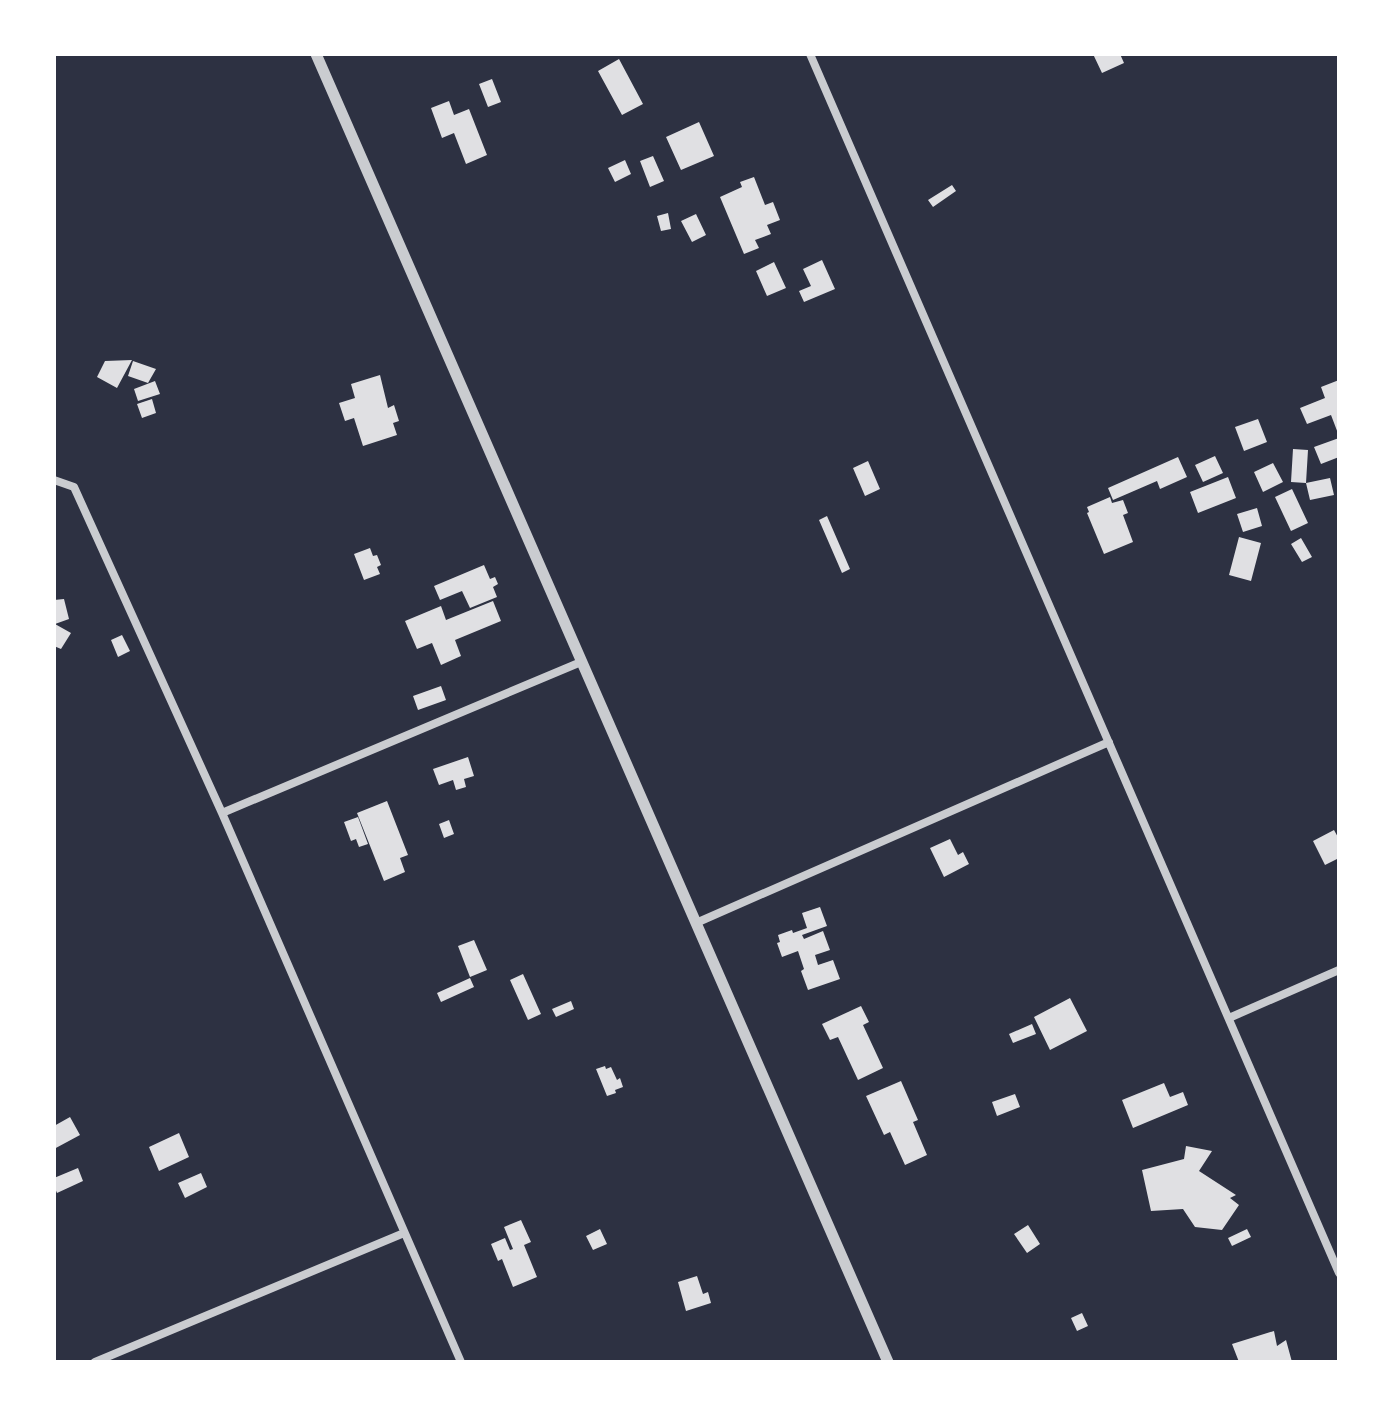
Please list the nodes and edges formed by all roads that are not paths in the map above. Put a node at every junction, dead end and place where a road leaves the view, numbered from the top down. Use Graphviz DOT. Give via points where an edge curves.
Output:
graph roads {
  1 [pos="316,54"];
  2 [pos="810,54"];
  3 [pos="54,480"];
  4 [pos="581,662"];
  5 [pos="1109,742"];
  6 [pos="222,813"];
  7 [pos="696,923"];
  8 [pos="1339,970"];
  9 [pos="1229,1018"];
  10 [pos="404,1233"];
  11 [pos="1339,1273"];
  12 [pos="95,1362"];
  13 [pos="461,1362"];
  14 [pos="888,1362"];
  1 -- 4 [label="street"];
  2 -- 5 [label="street"];
  3 -- 6 [label="street" via="74,487"];
  4 -- 6 [label="street"];
  4 -- 7 [label="street"];
  5 -- 7 [label="street"];
  5 -- 9 [label="street"];
  6 -- 10 [label="street"];
  7 -- 14 [label="street"];
  8 -- 9 [label="street"];
  9 -- 11 [label="street"];
  10 -- 12 [label="street"];
  10 -- 13 [label="street"];
}
